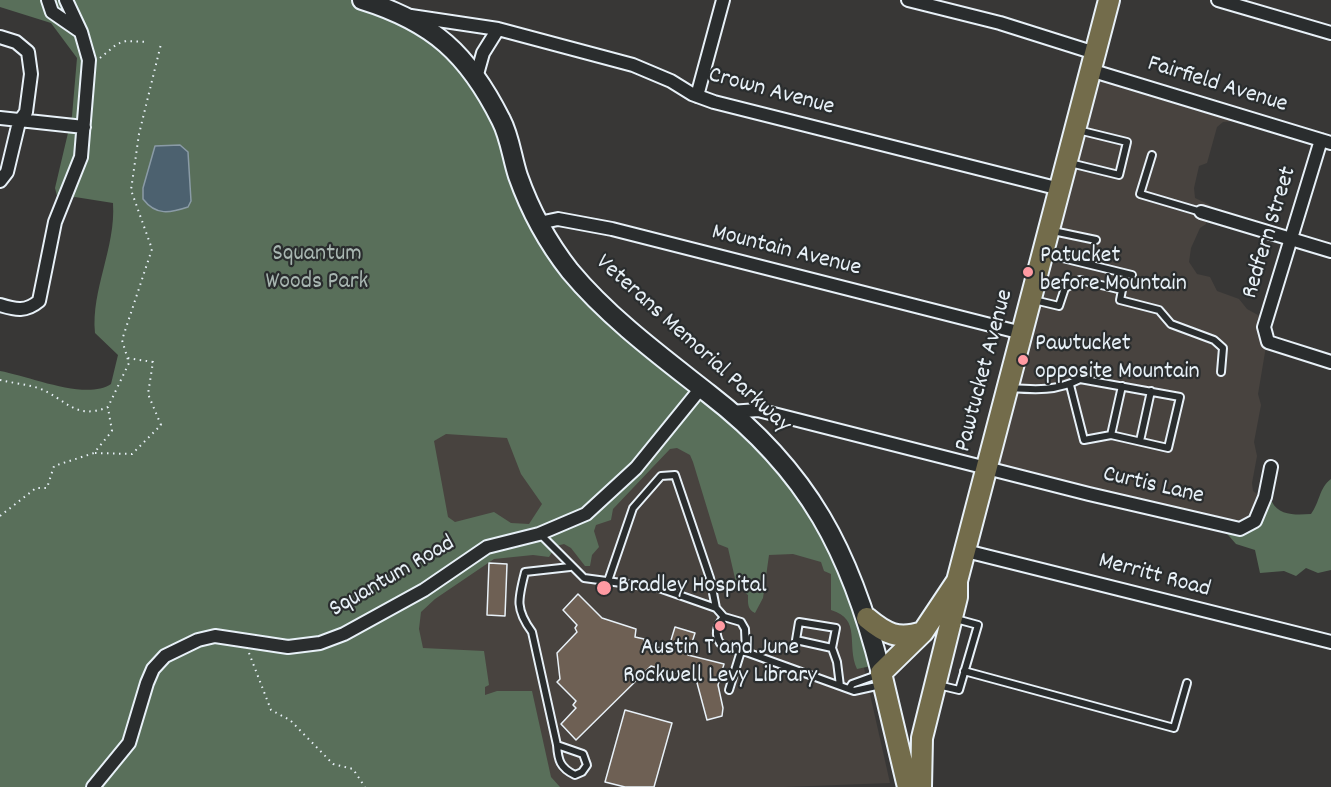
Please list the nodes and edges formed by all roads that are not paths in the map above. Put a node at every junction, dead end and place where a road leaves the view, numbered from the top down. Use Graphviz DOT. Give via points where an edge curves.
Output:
graph roads {
  1 [pos="48,0"];
  2 [pos="66,0"];
  3 [pos="362,0"];
  4 [pos="723,0"];
  5 [pos="908,0"];
  6 [pos="1109,0"];
  7 [pos="1218,0"];
  8 [pos="405,15"];
  9 [pos="498,29"];
  10 [pos="81,32"];
  11 [pos="1331,33"];
  12 [pos="0,37"];
  13 [pos="1093,61"];
  14 [pos="476,78"];
  15 [pos="697,96"];
  16 [pos="0,118"];
  17 [pos="19,122"];
  18 [pos="84,127"];
  19 [pos="1075,130"];
  20 [pos="1326,142"];
  21 [pos="1152,155"];
  22 [pos="1067,162"];
  23 [pos="0,181"];
  24 [pos="1060,189"];
  25 [pos="1201,212"];
  26 [pos="539,223"];
  27 [pos="1049,230"];
  28 [pos="1291,237"];
  29 [pos="1096,240"];
  30 [pos="1331,251"];
  31 [pos="1043,253"];
  32 [pos="1132,275"];
  33 [pos="1031,299"];
  34 [pos="0,305"];
  35 [pos="1022,333"];
  36 [pos="1331,362"];
  37 [pos="1221,372"];
  38 [pos="1070,385"];
  39 [pos="1122,386"];
  40 [pos="1008,387"];
  41 [pos="701,388"];
  42 [pos="1151,391"];
  43 [pos="730,412"];
  44 [pos="1111,435"];
  45 [pos="1140,441"];
  46 [pos="987,467"];
  47 [pos="1271,467"];
  48 [pos="539,534"];
  49 [pos="966,551"];
  50 [pos="570,567"];
  51 [pos="608,581"];
  52 [pos="957,589"];
  53 [pos="716,608"];
  54 [pos="724,617"];
  55 [pos="867,618"];
  56 [pos="952,618"];
  57 [pos="923,632"];
  58 [pos="1331,642"];
  59 [pos="832,648"];
  60 [pos="743,652"];
  61 [pos="964,671"];
  62 [pos="882,679"];
  63 [pos="1187,683"];
  64 [pos="935,684"];
  65 [pos="840,686"];
  66 [pos="849,689"];
  67 [pos="729,690"];
  68 [pos="557,745"];
  69 [pos="93,787"];
  70 [pos="908,787"];
  71 [pos="921,787"];
  1 -- 10 [label="street" via="52,12"];
  2 -- 10 [label="street"];
  3 -- 8 [label="main road, Veterans Memorial Parkway"];
  4 -- 15 [label="street"];
  5 -- 13 [label="street, Fairfield Avenue" via="1000,23"];
  6 -- 13 [label="main road, Pawtucket Avenue"];
  7 -- 11 [label="street"];
  8 -- 9 [label="street, Crown Avenue"];
  8 -- 14 [label="main road, Veterans Memorial Parkway" via="459,53"];
  9 -- 14 [label="street" via="483,53"];
  9 -- 15 [label="street, Crown Avenue" via="633,65"];
  10 -- 18 [label="street" via="89,60"];
  12 -- 17 [label="street" via="16,42 28,52 31,74 26,112"];
  13 -- 19 [label="main road, Pawtucket Avenue"];
  13 -- 20 [label="street, Fairfield Avenue"];
  14 -- 26 [label="main road, Veterans Memorial Parkway" via="502,120 519,178"];
  15 -- 24 [label="street, Crown Avenue"];
  16 -- 17 [label="street"];
  17 -- 18 [label="street"];
  17 -- 23 [label="street" via="7,172"];
  18 -- 34 [label="street" via="81,157 55,222 39,300 30,308 17,310"];
  19 -- 22 [label="main road, Pawtucket Avenue"];
  19 -- 22 [label="lane" via="1127,142 1119,175"];
  20 -- 28 [label="street, Redfern Street"];
  21 -- 25 [label="lane" via="1140,195"];
  22 -- 24 [label="main road, Pawtucket Avenue"];
  24 -- 27 [label="main road, Pawtucket Avenue"];
  25 -- 28 [label="street"];
  26 -- 35 [label="street, Mountain Avenue" via="558,219 612,229"];
  26 -- 41 [label="main road, Veterans Memorial Parkway" via="572,273 650,347"];
  27 -- 29 [label="lane"];
  27 -- 31 [label="main road, Pawtucket Avenue"];
  28 -- 30 [label="street"];
  28 -- 36 [label="street, Redfern Street" via="1264,327 1266,338 1268,342"];
  31 -- 32 [label="lane"];
  31 -- 33 [label="main road, Pawtucket Avenue"];
  33 -- 35 [label="main road, Pawtucket Avenue"];
  33 -- 37 [label="lane" via="1059,306 1065,288 1080,280 1122,290 1120,300 1159,310 1171,324 1214,340 1223,348"];
  35 -- 40 [label="main road, Pawtucket Avenue"];
  38 -- 39 [label="lane" via="1080,379"];
  38 -- 40 [label="lane" via="1041,391"];
  38 -- 44 [label="lane" via="1084,440"];
  39 -- 42 [label="lane"];
  39 -- 44 [label="lane"];
  40 -- 46 [label="main road, Pawtucket Avenue"];
  41 -- 43 [label="main road, Veterans Memorial Parkway"];
  41 -- 48 [label="street, Squantum Road" via="612,493 586,514"];
  42 -- 45 [label="lane"];
  42 -- 45 [label="lane" via="1180,397 1168,448"];
  43 -- 46 [label="street, Curtis Lane" via="758,410"];
  43 -- 55 [label="main road, Veterans Memorial Parkway" via="784,463 812,500 838,546"];
  44 -- 45 [label="lane"];
  46 -- 47 [label="street, Curtis Lane" via="1240,528 1255,521"];
  46 -- 49 [label="main road, Pawtucket Avenue"];
  48 -- 50 [label="lane"];
  48 -- 69 [label="street, Squantum Road" via="487,547 424,590 320,643 288,647 215,636 165,656 147,682 129,743"];
  49 -- 52 [label="main road, Pawtucket Avenue"];
  49 -- 58 [label="street, Merritt Road"];
  50 -- 51 [label="lane" via="584,578"];
  50 -- 68 [label="lane" via="525,572 518,598 520,617 532,632"];
  51 -- 53 [label="lane" via="659,588"];
  51 -- 53 [label="lane" via="633,508 661,476 675,475 710,578"];
  52 -- 56 [label="main road, Pawtucket Avenue"];
  52 -- 57 [label="main road, Pawtucket Avenue"];
  52 -- 62 [label="main road, Pawtucket Avenue" via="926,647"];
  53 -- 54 [label="lane"];
  54 -- 60 [label="lane" via="741,622 745,629"];
  54 -- 60 [label="lane" via="718,623 718,640 729,649"];
  55 -- 57 [label="main road" via="894,636"];
  55 -- 62 [label="main road, Veterans Memorial Parkway"];
  56 -- 61 [label="lane" via="978,625"];
  56 -- 64 [label="main road, Pawtucket Avenue"];
  57 -- 62 [label="main road, Pawtucket Avenue"];
  59 -- 59 [label="lane" via="796,640 799,622 836,628"];
  59 -- 65 [label="lane"];
  60 -- 65 [label="lane"];
  60 -- 67 [label="lane"];
  61 -- 63 [label="lane" via="1174,728"];
  61 -- 64 [label="lane" via="959,690"];
  62 -- 66 [label="lane" via="852,684"];
  62 -- 66 [label="lane" via="868,690"];
  62 -- 70 [label="main road, Veterans Memorial Parkway"];
  64 -- 71 [label="main road, Pawtucket Avenue" via="922,738"];
  65 -- 66 [label="lane"];
  68 -- 68 [label="lane" via="583,754 587,765 582,772 575,775 566,771 559,762"];
}
